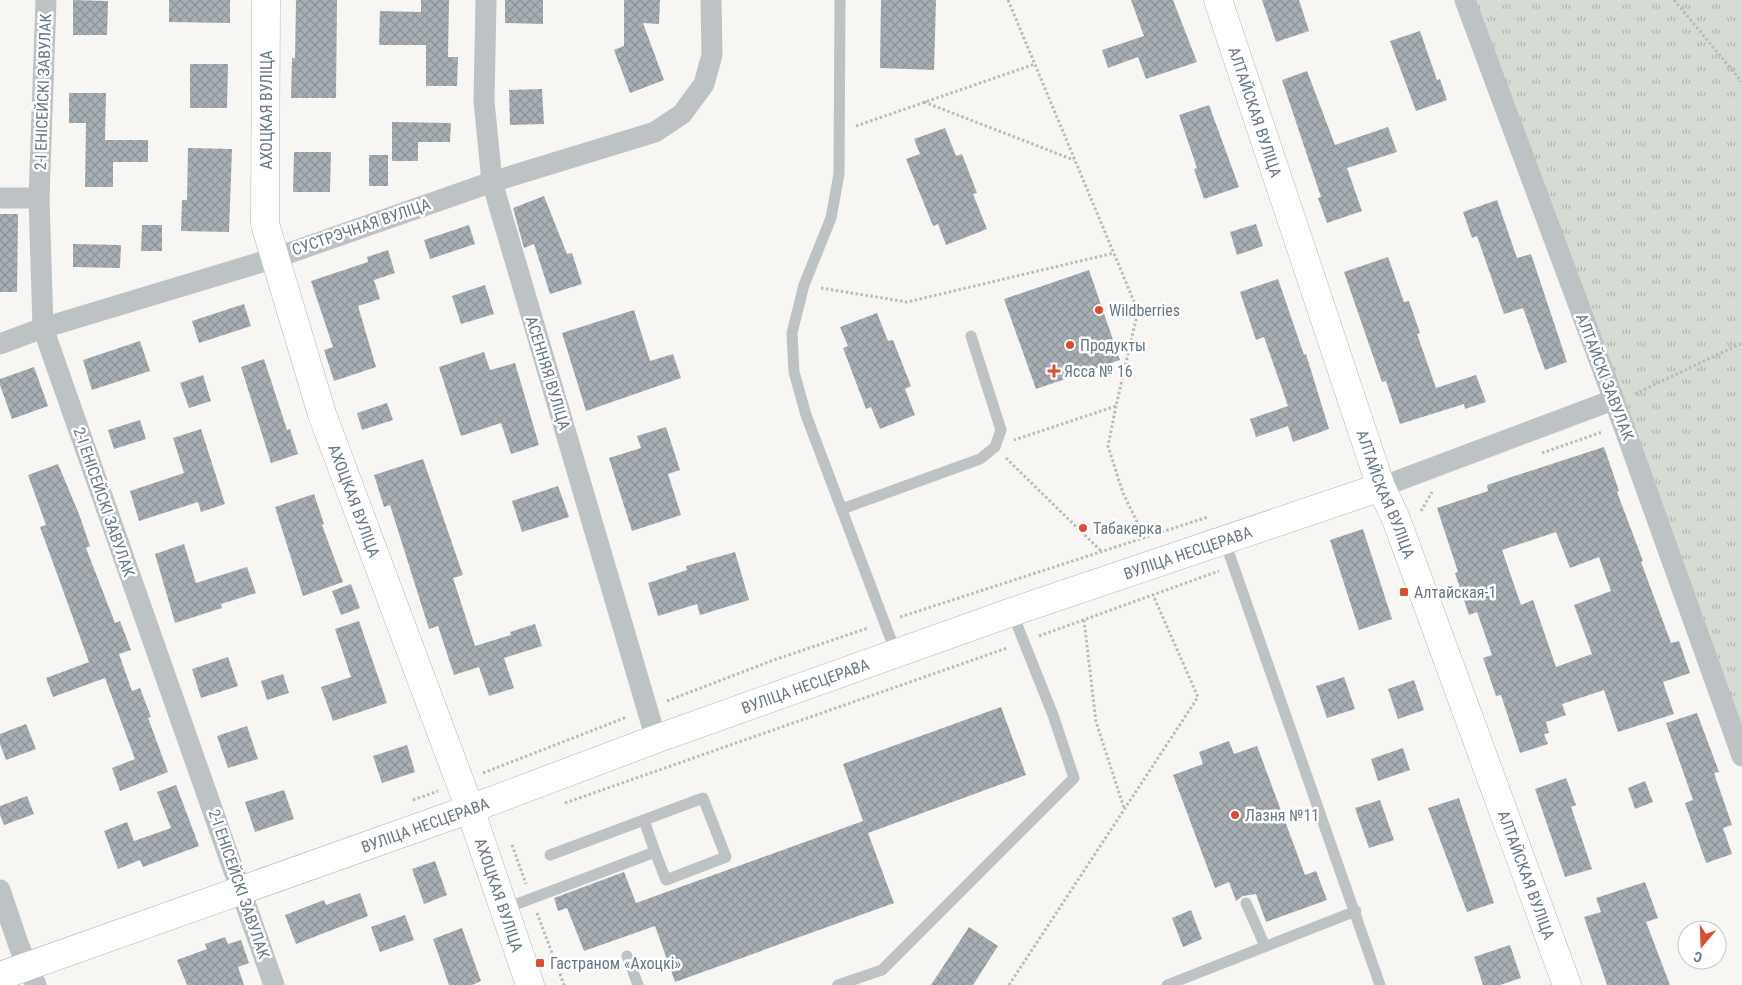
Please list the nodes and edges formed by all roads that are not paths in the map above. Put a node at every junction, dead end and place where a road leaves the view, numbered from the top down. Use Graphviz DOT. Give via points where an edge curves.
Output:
graph roads {
  1 [pos="46,0"];
  2 [pos="266,0"];
  3 [pos="486,0"];
  4 [pos="711,0"];
  5 [pos="840,0"];
  6 [pos="1218,0"];
  7 [pos="1465,0"];
  8 [pos="492,182"];
  9 [pos="0,198"];
  10 [pos="39,198"];
  11 [pos="274,258"];
  12 [pos="43,328"];
  13 [pos="971,336"];
  14 [pos="0,344"];
  15 [pos="1613,400"];
  16 [pos="1381,486"];
  17 [pos="842,509"];
  18 [pos="1224,539"];
  19 [pos="1012,612"];
  20 [pos="896,653"];
  21 [pos="656,739"];
  22 [pos="1742,756"];
  23 [pos="470,809"];
  24 [pos="644,820"];
  25 [pos="655,852"];
  26 [pos="550,855"];
  27 [pos="0,890"];
  28 [pos="242,890"];
  29 [pos="1246,903"];
  30 [pos="504,909"];
  31 [pos="1356,911"];
  32 [pos="1265,946"];
  33 [pos="628,956"];
  34 [pos="0,976"];
  35 [pos="32,976"];
  36 [pos="274,985"];
  37 [pos="530,985"];
  38 [pos="638,985"];
  39 [pos="838,985"];
  40 [pos="1167,985"];
  41 [pos="1380,985"];
  42 [pos="1568,985"];
  1 -- 10 [label="street, 2-І ЕНІСЕЙСКІ ЗАВУЛАК"];
  2 -- 11 [label="main road, АХОЦКАЯ ВУЛІЦА" via="265,224"];
  3 -- 8 [label="street, АСЕННЯЯ ВУЛІЦА" via="484,101"];
  4 -- 8 [label="street, СУСТРЭЧНАЯ ВУЛІЦА" via="712,55 704,84 682,114 655,132"];
  5 -- 17 [label="lane" via="839,174 831,218 804,285 792,333 794,372 806,415"];
  6 -- 16 [label="main road, АЛТАЙСКАЯ ВУЛІЦА"];
  7 -- 15 [label="street, АЛТАЙСКІ ЗАВУЛАК"];
  8 -- 11 [label="street, СУСТРЭЧНАЯ ВУЛІЦА"];
  8 -- 21 [label="street, АСЕННЯЯ ВУЛІЦА"];
  9 -- 10 [label="street"];
  10 -- 12 [label="street, 2-І ЕНІСЕЙСКІ ЗАВУЛАК"];
  11 -- 12 [label="street, СУСТРЭЧНАЯ ВУЛІЦА"];
  11 -- 23 [label="main road, АХОЦКАЯ ВУЛІЦА" via="322,414"];
  12 -- 14 [label="street, СУСТРЭЧНАЯ ВУЛІЦА"];
  12 -- 28 [label="street, 2-І ЕНІСЕЙСКІ ЗАВУЛАК"];
  13 -- 17 [label="lane" via="1002,430 995,447 980,459"];
  15 -- 16 [label="street, ВУЛІЦА НЕСЦЕРАВА"];
  15 -- 22 [label="street, АЛТАЙСКІ ЗАВУЛАК"];
  16 -- 18 [label="main road, ВУЛІЦА НЕСЦЕРАВА"];
  16 -- 42 [label="main road, АЛТАЙСКАЯ ВУЛІЦА"];
  17 -- 20 [label="lane"];
  18 -- 19 [label="main road, ВУЛІЦА НЕСЦЕРАВА"];
  18 -- 31 [label="lane"];
  19 -- 20 [label="main road, ВУЛІЦА НЕСЦЕРАВА"];
  19 -- 39 [label="lane" via="1074,778 882,970"];
  20 -- 21 [label="main road, ВУЛІЦА НЕСЦЕРАВА"];
  21 -- 23 [label="main road, ВУЛІЦА НЕСЦЕРАВА"];
  23 -- 28 [label="main road, ВУЛІЦА НЕСЦЕРАВА"];
  23 -- 30 [label="main road, АХОЦКАЯ ВУЛІЦА"];
  24 -- 25 [label="lane"];
  24 -- 25 [label="lane" via="703,798 726,858 666,880"];
  24 -- 26 [label="lane"];
  25 -- 30 [label="lane"];
  27 -- 35 [label="street"];
  28 -- 35 [label="main road, ВУЛІЦА НЕСЦЕРАВА"];
  28 -- 36 [label="street, 2-І ЕНІСЕЙСКІ ЗАВУЛАК"];
  29 -- 32 [label="lane"];
  30 -- 37 [label="main road, АХОЦКАЯ ВУЛІЦА"];
  31 -- 32 [label="lane"];
  31 -- 41 [label="lane"];
  32 -- 40 [label="lane"];
  33 -- 38 [label="lane"];
  34 -- 35 [label="main road, ВУЛІЦА НЕСЦЕРАВА"];
}
